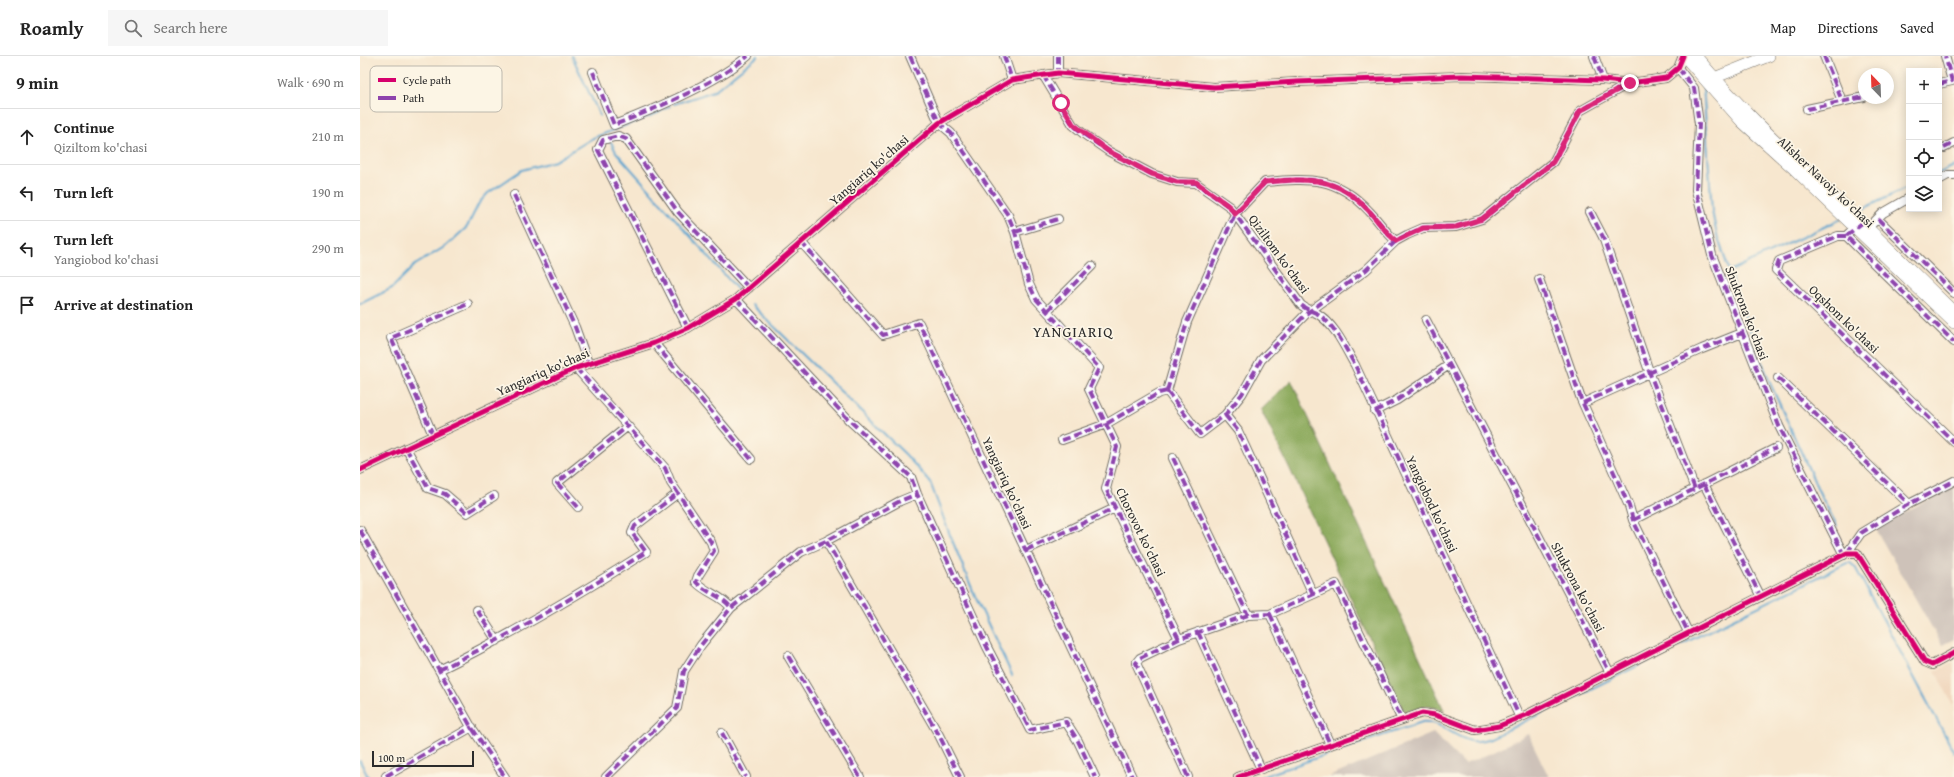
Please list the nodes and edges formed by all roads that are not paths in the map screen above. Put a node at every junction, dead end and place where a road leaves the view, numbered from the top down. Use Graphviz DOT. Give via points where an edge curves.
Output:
graph roads {
  1 [pos="748,56"];
  2 [pos="910,56"];
  3 [pos="1004,56"];
  4 [pos="1058,56"];
  5 [pos="1594,56"];
  6 [pos="1683,56"];
  7 [pos="1769,56"];
  8 [pos="1824,56"];
  9 [pos="1945,56"];
  10 [pos="1678,68"];
  11 [pos="1703,70"];
  12 [pos="593,72"];
  13 [pos="1058,73"];
  14 [pos="1043,75"];
  15 [pos="1012,80"];
  16 [pos="1603,80"];
  17 [pos="1630,83"];
  18 [pos="1942,83"];
  19 [pos="1858,98"];
  20 [pos="1842,102"];
  21 [pos="1807,109"];
  22 [pos="939,123"];
  23 [pos="1954,143"];
  24 [pos="1944,148"];
  25 [pos="1954,175"];
  26 [pos="1942,178"];
  27 [pos="514,195"];
  28 [pos="1906,200"];
  29 [pos="1590,212"];
  30 [pos="1235,214"];
  31 [pos="1058,218"];
  32 [pos="1878,218"];
  33 [pos="1861,226"];
  34 [pos="1015,232"];
  35 [pos="1846,236"];
  36 [pos="1396,241"];
  37 [pos="802,242"];
  38 [pos="1092,266"];
  39 [pos="1539,279"];
  40 [pos="749,288"];
  41 [pos="1954,293"];
  42 [pos="736,299"];
  43 [pos="468,304"];
  44 [pos="1047,311"];
  45 [pos="1310,312"];
  46 [pos="1954,312"];
  47 [pos="1426,320"];
  48 [pos="1954,323"];
  49 [pos="688,328"];
  50 [pos="1742,333"];
  51 [pos="1954,342"];
  52 [pos="654,343"];
  53 [pos="588,363"];
  54 [pos="1449,365"];
  55 [pos="576,368"];
  56 [pos="1650,374"];
  57 [pos="1778,378"];
  58 [pos="1167,391"];
  59 [pos="1583,403"];
  60 [pos="1375,411"];
  61 [pos="1226,415"];
  62 [pos="1106,424"];
  63 [pos="628,426"];
  64 [pos="433,435"];
  65 [pos="1062,440"];
  66 [pos="1954,442"];
  67 [pos="406,448"];
  68 [pos="1776,448"];
  69 [pos="1173,458"];
  70 [pos="751,459"];
  71 [pos="360,470"];
  72 [pos="1954,481"];
  73 [pos="1704,484"];
  74 [pos="1695,489"];
  75 [pos="678,493"];
  76 [pos="917,494"];
  77 [pos="494,496"];
  78 [pos="1909,504"];
  79 [pos="578,507"];
  80 [pos="1115,508"];
  81 [pos="1633,520"];
  82 [pos="360,530"];
  83 [pos="826,541"];
  84 [pos="1026,550"];
  85 [pos="1845,554"];
  86 [pos="1313,594"];
  87 [pos="1761,597"];
  88 [pos="731,608"];
  89 [pos="477,610"];
  90 [pos="1270,614"];
  91 [pos="1248,616"];
  92 [pos="1198,632"];
  93 [pos="1688,632"];
  94 [pos="1179,638"];
  95 [pos="498,641"];
  96 [pos="1954,653"];
  97 [pos="788,656"];
  98 [pos="439,670"];
  99 [pos="1610,673"];
  100 [pos="1520,718"];
  101 [pos="1402,720"];
  102 [pos="472,727"];
  103 [pos="722,733"];
  104 [pos="1330,744"];
  105 [pos="1261,769"];
  106 [pos="386,776"];
  107 [pos="506,777"];
  108 [pos="606,777"];
  109 [pos="746,777"];
  110 [pos="860,777"];
  111 [pos="960,777"];
  112 [pos="1095,777"];
  113 [pos="1132,777"];
  114 [pos="1188,777"];
  115 [pos="1238,777"];
  1 -- 12 [label="street" via="733,69 713,80 614,125"];
  2 -- 22 [label="street"];
  3 -- 15 [label="street"];
  4 -- 13 [label="street"];
  5 -- 16 [label="street"];
  6 -- 10 [label="street"];
  6 -- 11 [label="main road, Alisher Navoiy ko'chasi"];
  7 -- 11 [label="main road"];
  8 -- 20 [label="street"];
  9 -- 18 [label="street" via="1952,81"];
  10 -- 17 [label="street" via="1666,78"];
  10 -- 50 [label="street, Shukrona ko'chasi" via="1694,88 1699,124 1696,190 1712,255"];
  11 -- 33 [label="main road, Alisher Navoiy ko'chasi"];
  13 -- 14 [label="street"];
  13 -- 16 [label="street" via="1214,87 1462,76"];
  14 -- 15 [label="street"];
  14 -- 30 [label="street, Qiziltom ko'chasi" via="1073,124 1085,135 1108,151 1152,174 1177,182 1196,182 1230,207"];
  15 -- 22 [label="street, Yangiariq ko'chasi"];
  16 -- 17 [label="street"];
  17 -- 36 [label="street" via="1580,111 1553,162 1482,219 1456,227 1423,228"];
  19 -- 20 [label="street"];
  20 -- 21 [label="street"];
  22 -- 34 [label="street" via="951,133 1008,215"];
  22 -- 37 [label="street, Yangiariq ko'chasi"];
  23 -- 24 [label="street"];
  25 -- 26 [label="street"];
  27 -- 53 [label="street, Yangiariq ko'chasi" via="575,327"];
  28 -- 32 [label="street"];
  29 -- 56 [label="street" via="1603,237"];
  30 -- 36 [label="street" via="1265,182 1303,178 1340,186 1369,211 1385,232"];
  30 -- 45 [label="street, Qiziltom ko'chasi" via="1301,305"];
  30 -- 58 [label="street" via="1187,322"];
  31 -- 34 [label="street"];
  32 -- 33 [label="street"];
  32 -- 41 [label="street"];
  33 -- 35 [label="street"];
  33 -- 46 [label="main road, Alisher Navoiy ko'chasi"];
  33 -- 48 [label="main road, Alisher Navoiy ko'chasi"];
  34 -- 44 [label="street" via="1029,284 1036,299"];
  35 -- 51 [label="street"];
  35 -- 66 [label="street, Oqshom ko'chasi" via="1838,236 1779,261 1776,270"];
  36 -- 45 [label="street" via="1366,270"];
  37 -- 40 [label="street, Yangiariq ko'chasi"];
  37 -- 84 [label="street, Yangiariq ko'chasi" via="883,335 919,323"];
  38 -- 44 [label="street"];
  39 -- 59 [label="street"];
  40 -- 42 [label="street, Yangiariq ko'chasi"];
  40 -- 49 [label="street" via="678,212 626,140 618,136 603,140 598,150"];
  42 -- 49 [label="street, Yangiariq ko'chasi"];
  42 -- 76 [label="street" via="849,420 911,477"];
  43 -- 64 [label="street" via="391,338"];
  44 -- 62 [label="street, Chorovot ko'chasi" via="1098,368 1089,388"];
  45 -- 60 [label="street, Yangiobod ko'chasi" via="1317,314 1336,332"];
  45 -- 61 [label="street" via="1261,360 1242,394"];
  47 -- 54 [label="street, Shukrona ko'chasi"];
  49 -- 52 [label="street, Yangiariq ko'chasi"];
  50 -- 56 [label="street"];
  50 -- 85 [label="street, Shukrona ko'chasi" via="1779,426"];
  52 -- 53 [label="street, Yangiariq ko'chasi"];
  52 -- 70 [label="street"];
  53 -- 55 [label="street, Yangiariq ko'chasi"];
  54 -- 60 [label="street" via="1397,400"];
  54 -- 99 [label="street, Shukrona ko'chasi"];
  55 -- 63 [label="street, Yangiariq ko'chasi"];
  55 -- 64 [label="street, Yangiariq ko'chasi"];
  56 -- 59 [label="street"];
  56 -- 74 [label="street"];
  57 -- 78 [label="street"];
  58 -- 61 [label="street" via="1200,434"];
  58 -- 62 [label="street" via="1159,393"];
  59 -- 81 [label="street"];
  60 -- 100 [label="street, Yangiobod ko'chasi"];
  61 -- 86 [label="street" via="1238,431"];
  62 -- 65 [label="street"];
  62 -- 80 [label="street, Chorovot ko'chasi" via="1117,447 1106,489"];
  63 -- 75 [label="street, Yangiariq ko'chasi" via="664,468"];
  63 -- 79 [label="street" via="557,483"];
  64 -- 67 [label="street, Yangiariq ko'chasi"];
  67 -- 71 [label="street, Yangiariq ko'chasi"];
  67 -- 77 [label="street" via="428,488 445,494 467,513"];
  68 -- 73 [label="street"];
  69 -- 91 [label="street"];
  72 -- 78 [label="street"];
  73 -- 74 [label="street"];
  73 -- 87 [label="street"];
  74 -- 81 [label="street"];
  75 -- 88 [label="street, Yangiariq ko'chasi" via="712,542 714,551 696,582 702,589"];
  75 -- 95 [label="street" via="635,526 632,533 646,552 564,604"];
  76 -- 83 [label="street"];
  76 -- 112 [label="street" via="987,647 1030,730 1066,722"];
  78 -- 85 [label="street" via="1861,533"];
  80 -- 84 [label="street"];
  80 -- 94 [label="street, Chorovot ko'chasi"];
  81 -- 93 [label="street"];
  82 -- 98 [label="street"];
  83 -- 88 [label="street" via="801,552"];
  83 -- 111 [label="street" via="939,735"];
  84 -- 113 [label="street, Yangiariq ko'chasi"];
  85 -- 87 [label="street"];
  85 -- 96 [label="street" via="1857,553 1925,662 1932,665"];
  86 -- 90 [label="street"];
  86 -- 101 [label="street" via="1336,584"];
  87 -- 93 [label="street"];
  88 -- 108 [label="street" via="701,644 684,672 677,708"];
  89 -- 95 [label="street"];
  90 -- 91 [label="street"];
  90 -- 104 [label="street"];
  91 -- 92 [label="street"];
  92 -- 94 [label="street"];
  92 -- 105 [label="street"];
  93 -- 99 [label="street"];
  94 -- 114 [label="street" via="1140,658 1136,663"];
  95 -- 98 [label="street"];
  97 -- 110 [label="street"];
  98 -- 102 [label="street"];
  99 -- 100 [label="street"];
  100 -- 101 [label="street" via="1499,726 1475,730 1435,714 1422,713"];
  101 -- 104 [label="street"];
  102 -- 106 [label="street"];
  102 -- 107 [label="street"];
  103 -- 109 [label="street"];
  104 -- 105 [label="street"];
  105 -- 115 [label="street"];
}
